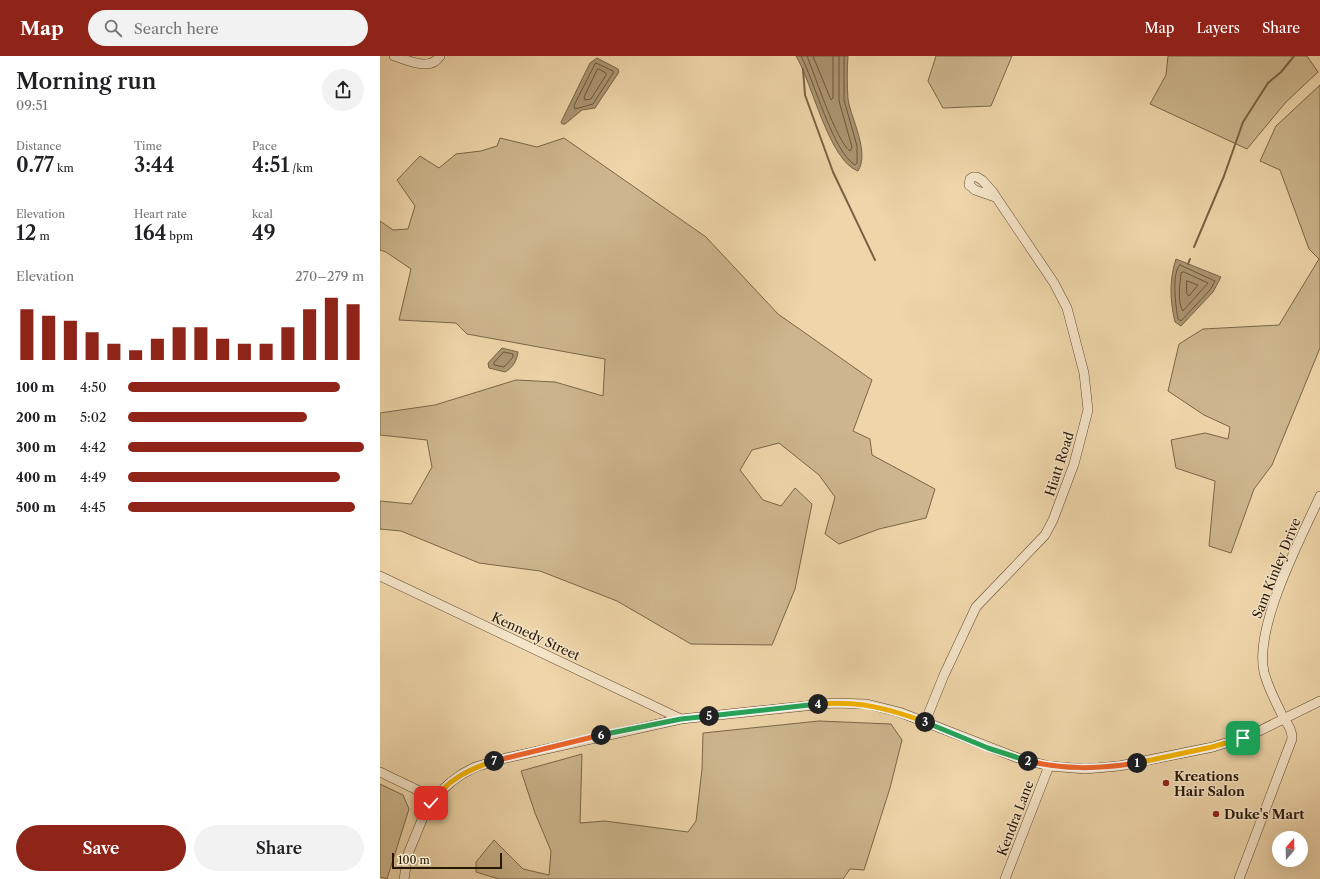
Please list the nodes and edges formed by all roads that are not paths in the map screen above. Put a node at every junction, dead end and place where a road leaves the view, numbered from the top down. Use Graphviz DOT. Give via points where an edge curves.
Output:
graph roads {
  1 [pos="394,56"];
  2 [pos="440,56"];
  3 [pos="995,197"];
  4 [pos="1320,496"];
  5 [pos="380,576"];
  6 [pos="1320,701"];
  7 [pos="681,719"];
  8 [pos="1285,719"];
  9 [pos="925,722"];
  10 [pos="1049,766"];
  11 [pos="380,772"];
  12 [pos="434,798"];
  13 [pos="404,879"];
  14 [pos="1005,879"];
  15 [pos="1239,879"];
  1 -- 2 [label="street" via="423,65 431,64"];
  3 -- 9 [label="street, Hiatt Road" via="1054,282 1067,308 1088,395 1087,419 1072,470 1053,520 1044,534 976,607"];
  4 -- 8 [label="street, Sam Kinley Drive" via="1292,558 1270,615 1264,640 1263,659 1267,684"];
  5 -- 7 [label="street, Kennedy Street"];
  6 -- 8 [label="street"];
  7 -- 9 [label="street" via="834,703 882,707"];
  7 -- 12 [label="street" via="506,758 475,768 451,782"];
  8 -- 10 [label="street" via="1251,736 1152,760 1093,769"];
  8 -- 15 [label="street, Sam Kinley Drive" via="1290,726 1292,739"];
  9 -- 10 [label="street" via="996,750"];
  10 -- 14 [label="street, Kendra Lane"];
  11 -- 12 [label="street"];
  12 -- 13 [label="street" via="420,822 408,854"];
}
